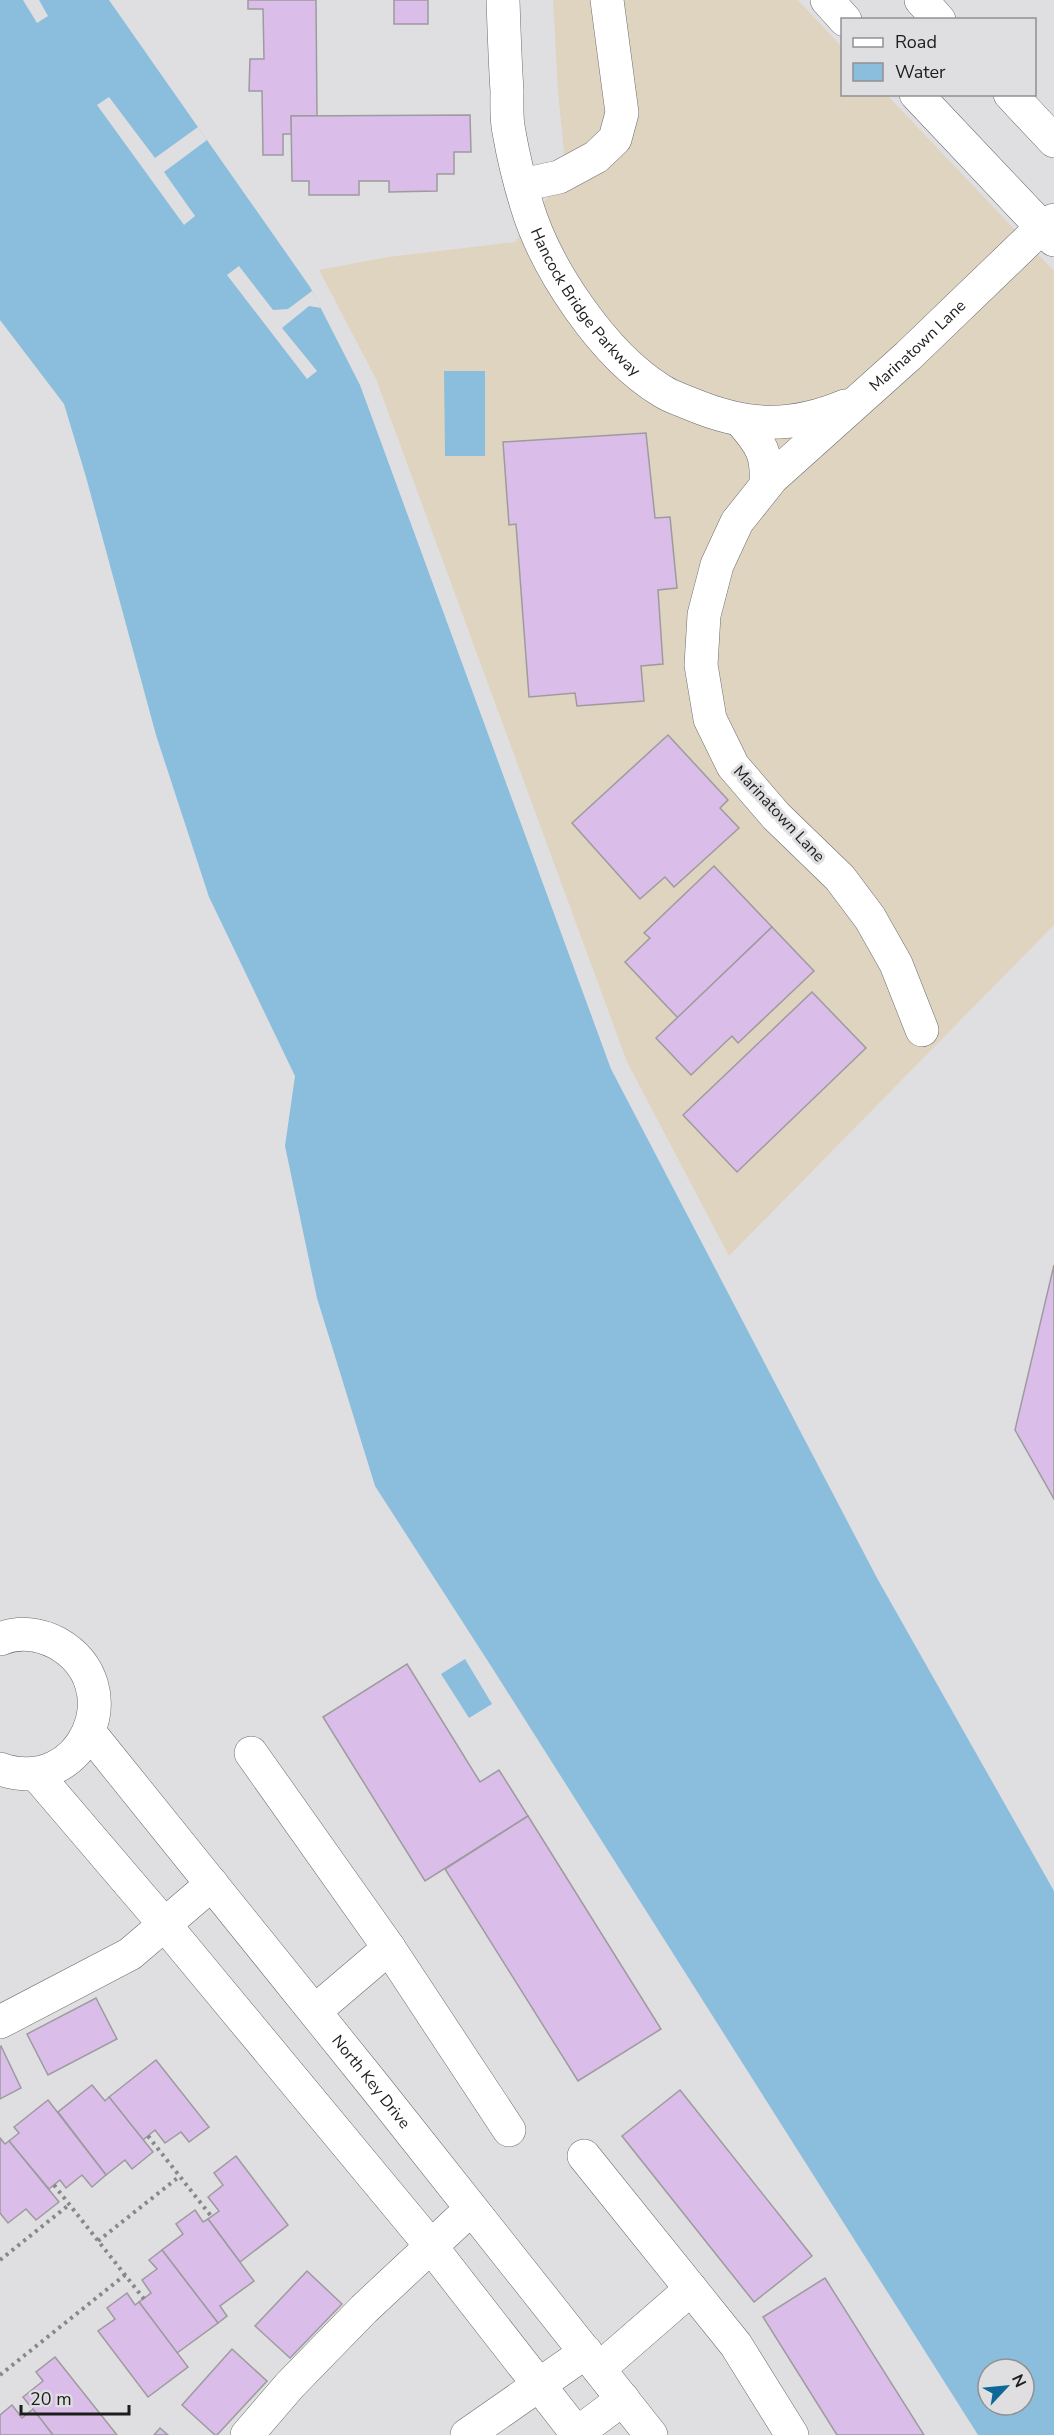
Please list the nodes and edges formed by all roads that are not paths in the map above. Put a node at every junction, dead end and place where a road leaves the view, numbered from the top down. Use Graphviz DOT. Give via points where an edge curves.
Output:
graph roads {
  1 [pos="503,0"];
  2 [pos="607,0"];
  3 [pos="827,0"];
  4 [pos="921,0"];
  5 [pos="843,18"];
  6 [pos="937,18"];
  7 [pos="918,96"];
  8 [pos="1012,96"];
  9 [pos="1054,141"];
  10 [pos="522,185"];
  11 [pos="1050,229"];
  12 [pos="858,401"];
  13 [pos="741,421"];
  14 [pos="766,485"];
  15 [pos="922,1030"];
  16 [pos="0,1639"];
  17 [pos="90,1733"];
  18 [pos="251,1753"];
  19 [pos="0,1769"];
  20 [pos="36,1774"];
  21 [pos="212,1884"];
  22 [pos="165,1925"];
  23 [pos="389,1948"];
  24 [pos="315,2011"];
  25 [pos="0,2022"];
  26 [pos="509,2130"];
  27 [pos="584,2156"];
  28 [pos="471,2209"];
  29 [pos="431,2246"];
  30 [pos="691,2289"];
  31 [pos="592,2361"];
  32 [pos="539,2385"];
  33 [pos="623,2399"];
  34 [pos="247,2435"];
  35 [pos="466,2435"];
  36 [pos="577,2435"];
  37 [pos="651,2435"];
  38 [pos="792,2435"];
  1 -- 10 [label="street, Hancock Bridge Parkway" via="508,131"];
  2 -- 10 [label="street" via="622,113 615,139 596,157 559,177"];
  3 -- 5 [label="street"];
  4 -- 6 [label="street"];
  7 -- 11 [label="street"];
  8 -- 9 [label="street"];
  10 -- 13 [label="street, Hancock Bridge Parkway" via="544,249 560,280 614,349 662,392"];
  11 -- 12 [label="street, Marinatown Lane"];
  12 -- 13 [label="street, Hancock Bridge Parkway" via="821,416 781,424"];
  12 -- 14 [label="street, Marinatown Lane"];
  13 -- 14 [label="street" via="765,454"];
  14 -- 15 [label="street, Marinatown Lane" via="737,522 717,565 704,615 701,665 710,719 733,766 776,816 840,878 870,918 896,964"];
  16 -- 17 [label="street" via="31,1634 69,1650 84,1666 93,1688 95,1709"];
  17 -- 20 [label="street" via="79,1750 60,1766"];
  17 -- 21 [label="street, North Key Drive"];
  18 -- 23 [label="street"];
  19 -- 20 [label="street" via="14,1774"];
  20 -- 22 [label="street"];
  21 -- 22 [label="street"];
  21 -- 24 [label="street, North Key Drive"];
  22 -- 25 [label="street" via="115,1963"];
  22 -- 29 [label="street"];
  23 -- 24 [label="street"];
  23 -- 26 [label="street"];
  24 -- 28 [label="street, North Key Drive"];
  27 -- 30 [label="street"];
  28 -- 29 [label="street"];
  28 -- 31 [label="street, North Key Drive"];
  29 -- 32 [label="street"];
  29 -- 34 [label="street" via="290,2385"];
  30 -- 31 [label="street"];
  30 -- 38 [label="street" via="736,2345"];
  31 -- 32 [label="street"];
  31 -- 33 [label="street, North Key Drive"];
  32 -- 35 [label="street"];
  32 -- 36 [label="street"];
  33 -- 36 [label="street"];
  33 -- 37 [label="street, North Key Drive"];
}
